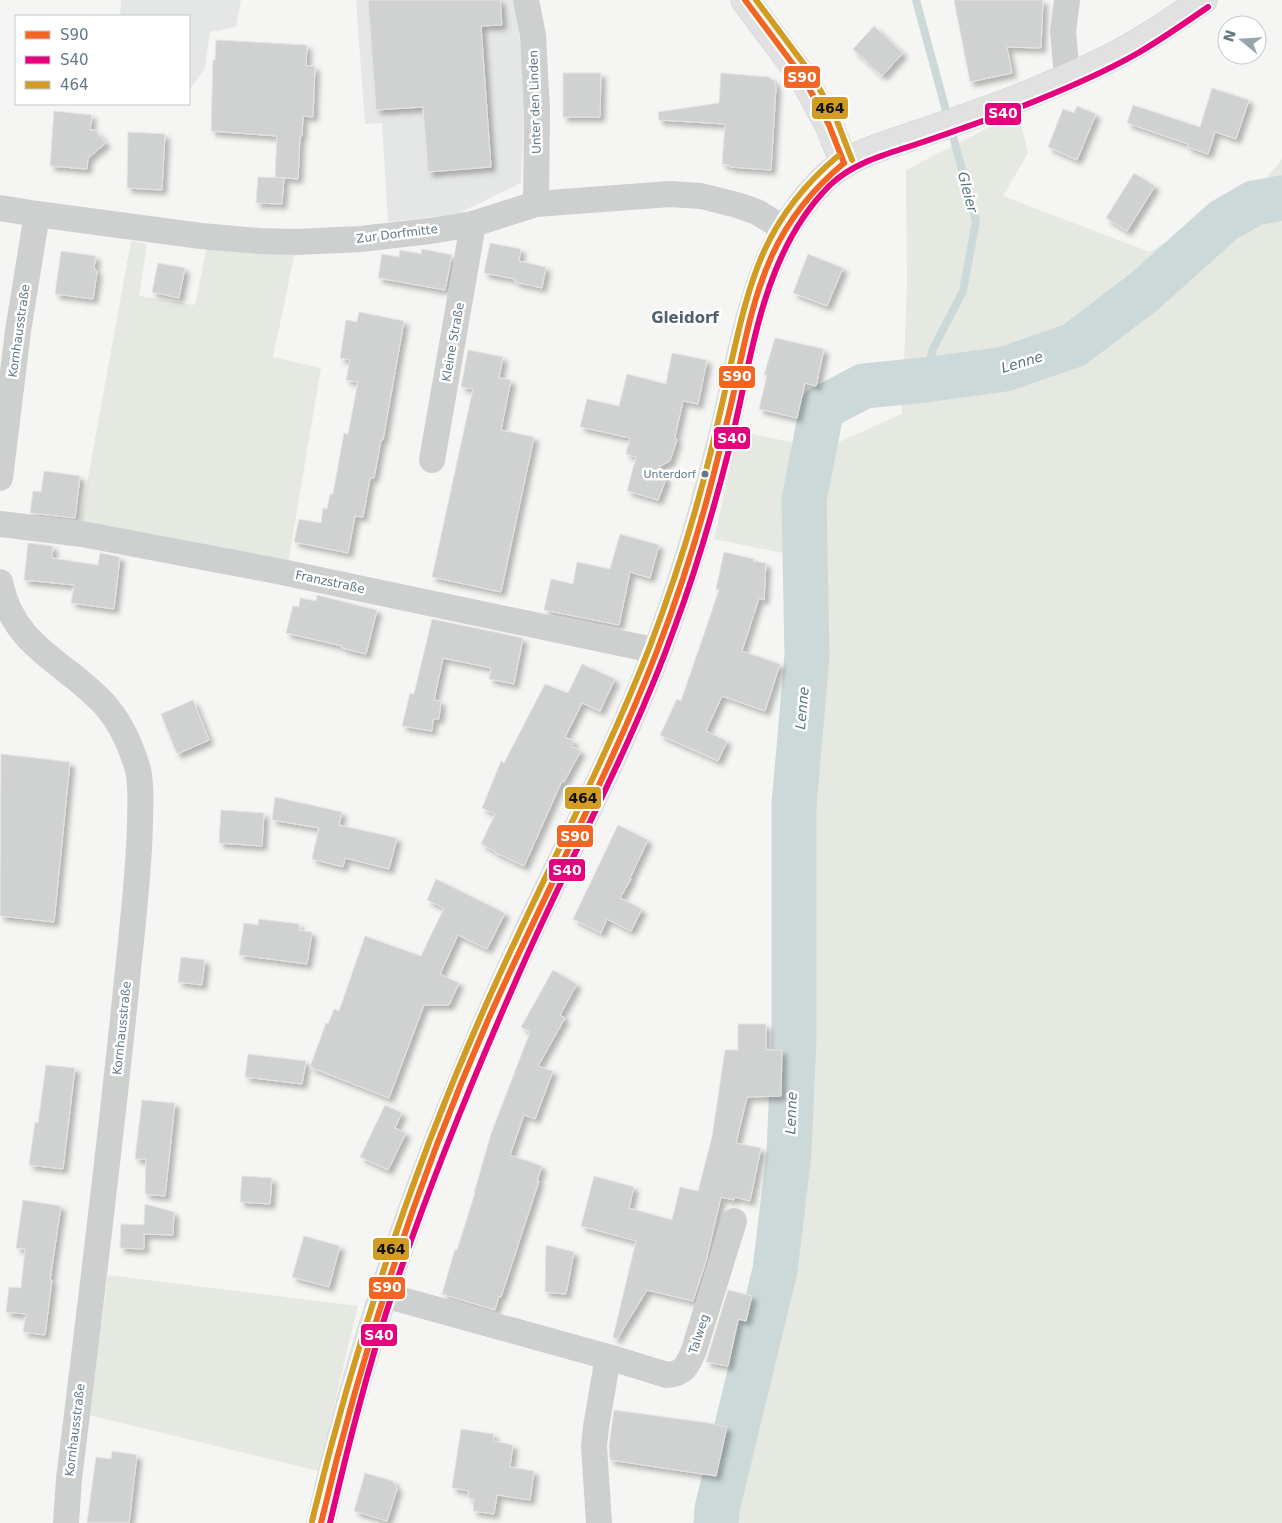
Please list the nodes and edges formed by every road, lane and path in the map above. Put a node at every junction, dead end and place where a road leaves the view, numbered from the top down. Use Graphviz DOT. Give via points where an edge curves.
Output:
graph roads {
  1 [pos="526,0"];
  2 [pos="745,0"];
  3 [pos="1067,0"];
  4 [pos="1203,0"];
  5 [pos="1067,77"];
  6 [pos="844,163"];
  7 [pos="536,204"];
  8 [pos="0,208"];
  9 [pos="37,214"];
  10 [pos="473,224"];
  11 [pos="785,229"];
  12 [pos="9,331"];
  13 [pos="432,460"];
  14 [pos="0,478"];
  15 [pos="0,524"];
  16 [pos="0,582"];
  17 [pos="658,650"];
  18 [pos="734,1221"];
  19 [pos="384,1295"];
  20 [pos="608,1357"];
  21 [pos="66,1523"];
  22 [pos="321,1523"];
  23 [pos="599,1523"];
  1 -- 7 [label="street, Unter den Linden" via="537,110"];
  2 -- 6 [label="main road" via="804,79 830,126"];
  3 -- 5 [label="street" via="1063,31"];
  4 -- 5 [label="main road" via="1146,38"];
  5 -- 6 [label="main road"];
  6 -- 11 [label="main road" via="808,197"];
  7 -- 10 [label="street, Zur Dorfmitte"];
  7 -- 11 [label="street, Zur Dorfmitte" via="688,194 757,212"];
  8 -- 9 [label="street, Zur Dorfmitte"];
  9 -- 10 [label="street, Zur Dorfmitte" via="201,236 297,242 383,237"];
  9 -- 12 [label="street, Kornhausstraße"];
  10 -- 13 [label="street, Kleine Straße"];
  11 -- 17 [label="main road" via="755,298 699,529"];
  12 -- 14 [label="street, Kornhausstraße"];
  15 -- 17 [label="street, Franzstraße" via="92,535"];
  16 -- 21 [label="street, Kornhausstraße" via="4,600 19,628 106,706 130,748 141,788 140,862"];
  17 -- 19 [label="main road" via="481,1036 426,1170"];
  18 -- 20 [label="street, Talweg" via="694,1350 682,1372 667,1375"];
  19 -- 20 [label="street, Talweg"];
  19 -- 22 [label="main road" via="354,1389"];
  20 -- 23 [label="street" via="594,1446"];
}
